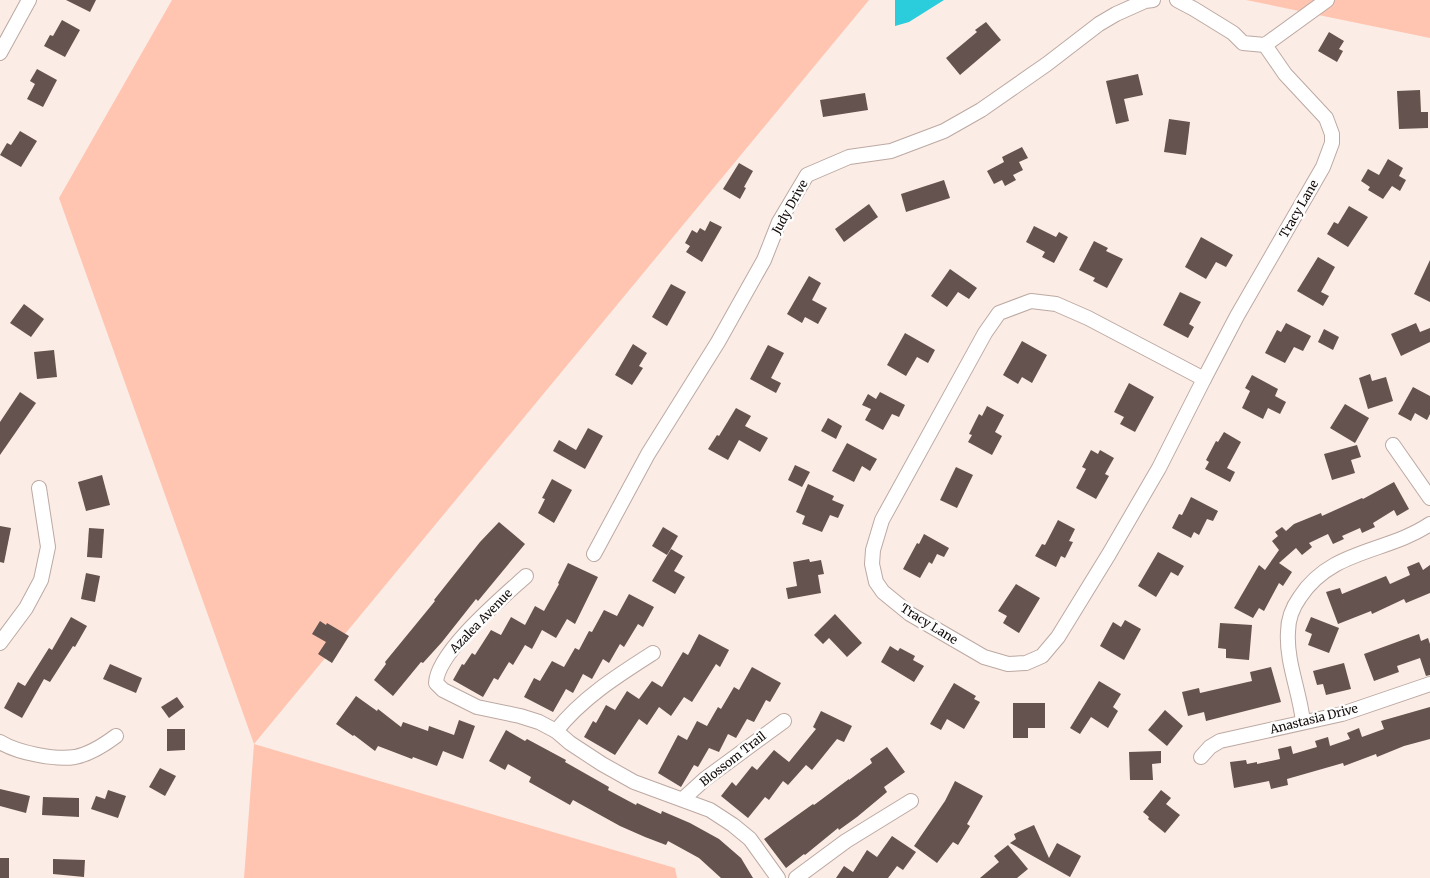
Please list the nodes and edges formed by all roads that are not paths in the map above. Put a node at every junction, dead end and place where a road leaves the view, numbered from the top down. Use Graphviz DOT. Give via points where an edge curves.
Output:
graph roads {
  1 [pos="30,0"];
  2 [pos="1153,0"];
  3 [pos="1177,0"];
  4 [pos="1327,0"];
  5 [pos="1265,45"];
  6 [pos="0,53"];
  7 [pos="1204,379"];
  8 [pos="1393,444"];
  9 [pos="39,488"];
  10 [pos="1430,498"];
  11 [pos="1430,524"];
  12 [pos="594,554"];
  13 [pos="526,576"];
  14 [pos="0,643"];
  15 [pos="652,654"];
  16 [pos="1430,684"];
  17 [pos="784,721"];
  18 [pos="1303,722"];
  19 [pos="556,731"];
  20 [pos="116,736"];
  21 [pos="0,742"];
  22 [pos="1202,757"];
  23 [pos="683,799"];
  24 [pos="911,801"];
  25 [pos="778,878"];
  26 [pos="796,878"];
  1 -- 6 [label="street"];
  2 -- 12 [label="street, Judy Drive" via="1099,24 988,106 944,130 891,152 849,157 807,175 779,222 764,260 718,342 648,454"];
  3 -- 5 [label="street" via="1243,43"];
  4 -- 5 [label="street"];
  5 -- 7 [label="street, Tracy Lane" via="1285,74 1326,118 1332,143 1323,167"];
  7 -- 7 [label="street, Tracy Lane" via="1159,468 1109,554 1042,656 1026,663 1008,664 984,656 910,614 876,582 873,550 882,520 984,333 999,313 1031,301 1056,304"];
  8 -- 10 [label="street"];
  9 -- 14 [label="street" via="48,547 41,580 26,608"];
  11 -- 18 [label="street" via="1407,537 1348,557 1326,569 1306,587 1289,616 1287,634"];
  13 -- 19 [label="street, Azalea Avenue" via="452,650 439,670 436,683 443,690 477,707 526,718"];
  15 -- 19 [label="street" via="580,703"];
  16 -- 18 [label="street, Anastasia Drive" via="1342,714"];
  17 -- 23 [label="street, Blossom Trail" via="720,767"];
  18 -- 22 [label="street, Anastasia Drive" via="1220,741"];
  19 -- 23 [label="street" via="634,782"];
  20 -- 21 [label="street" via="98,749 75,757 38,756 9,748"];
  23 -- 25 [label="street" via="710,810 750,839"];
  24 -- 26 [label="street" via="846,841"];
}
